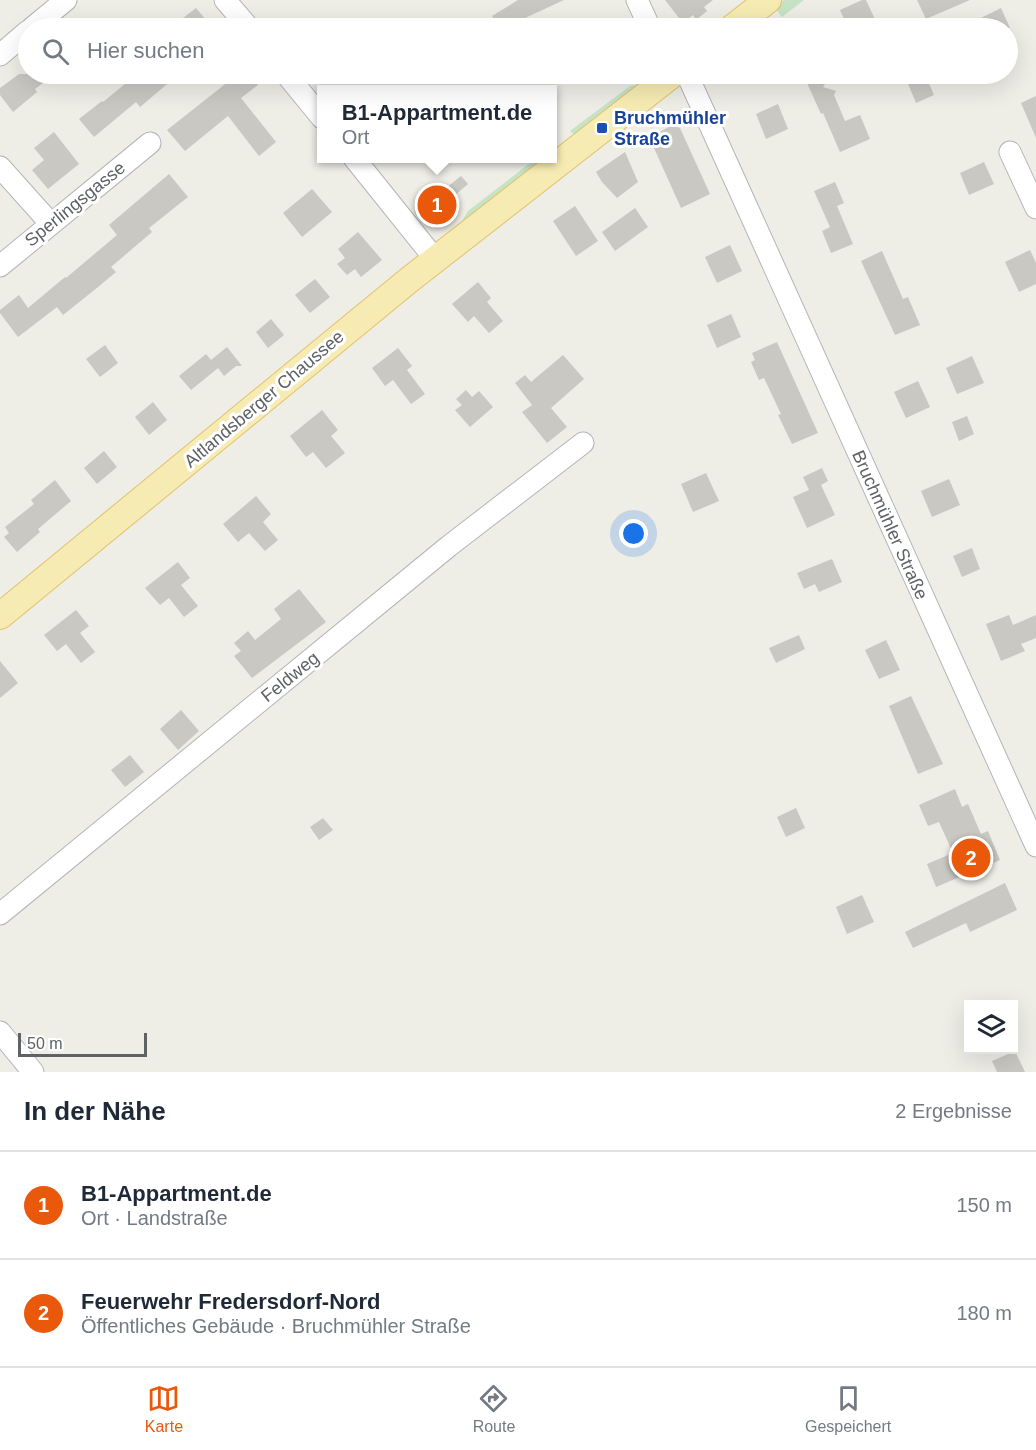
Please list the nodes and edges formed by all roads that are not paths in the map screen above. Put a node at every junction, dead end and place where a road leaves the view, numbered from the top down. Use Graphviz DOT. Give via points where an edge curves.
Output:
graph roads {
  1 [pos="66,0"];
  2 [pos="225,0"];
  3 [pos="637,0"];
  4 [pos="768,0"];
  5 [pos="44,18"];
  6 [pos="240,18"];
  7 [pos="645,18"];
  8 [pos="745,18"];
  9 [pos="18,40"];
  10 [pos="0,55"];
  11 [pos="294,84"];
  12 [pos="660,84"];
  13 [pos="691,84"];
  14 [pos="317,113"];
  15 [pos="150,143"];
  16 [pos="1010,152"];
  17 [pos="357,163"];
  18 [pos="0,166"];
  19 [pos="1036,208"];
  20 [pos="51,224"];
  21 [pos="435,259"];
  22 [pos="0,266"];
  23 [pos="583,443"];
  24 [pos="0,616"];
  25 [pos="1036,846"];
  26 [pos="0,914"];
  27 [pos="0,1032"];
  28 [pos="33,1072"];
  1 -- 5 [label="street"];
  2 -- 6 [label="street"];
  3 -- 7 [label="street"];
  4 -- 8 [label="main road"];
  9 -- 10 [label="street"];
  11 -- 14 [label="street"];
  12 -- 21 [label="main road, Altlandsberger Chaussee"];
  13 -- 25 [label="street, Bruchmühler Straße"];
  15 -- 20 [label="street, Sperlingsgasse"];
  16 -- 19 [label="street"];
  17 -- 21 [label="street"];
  18 -- 20 [label="street"];
  20 -- 22 [label="street, Sperlingsgasse"];
  21 -- 24 [label="main road, Altlandsberger Chaussee"];
  23 -- 26 [label="street, Feldweg" via="449,546"];
  27 -- 28 [label="street"];
}
